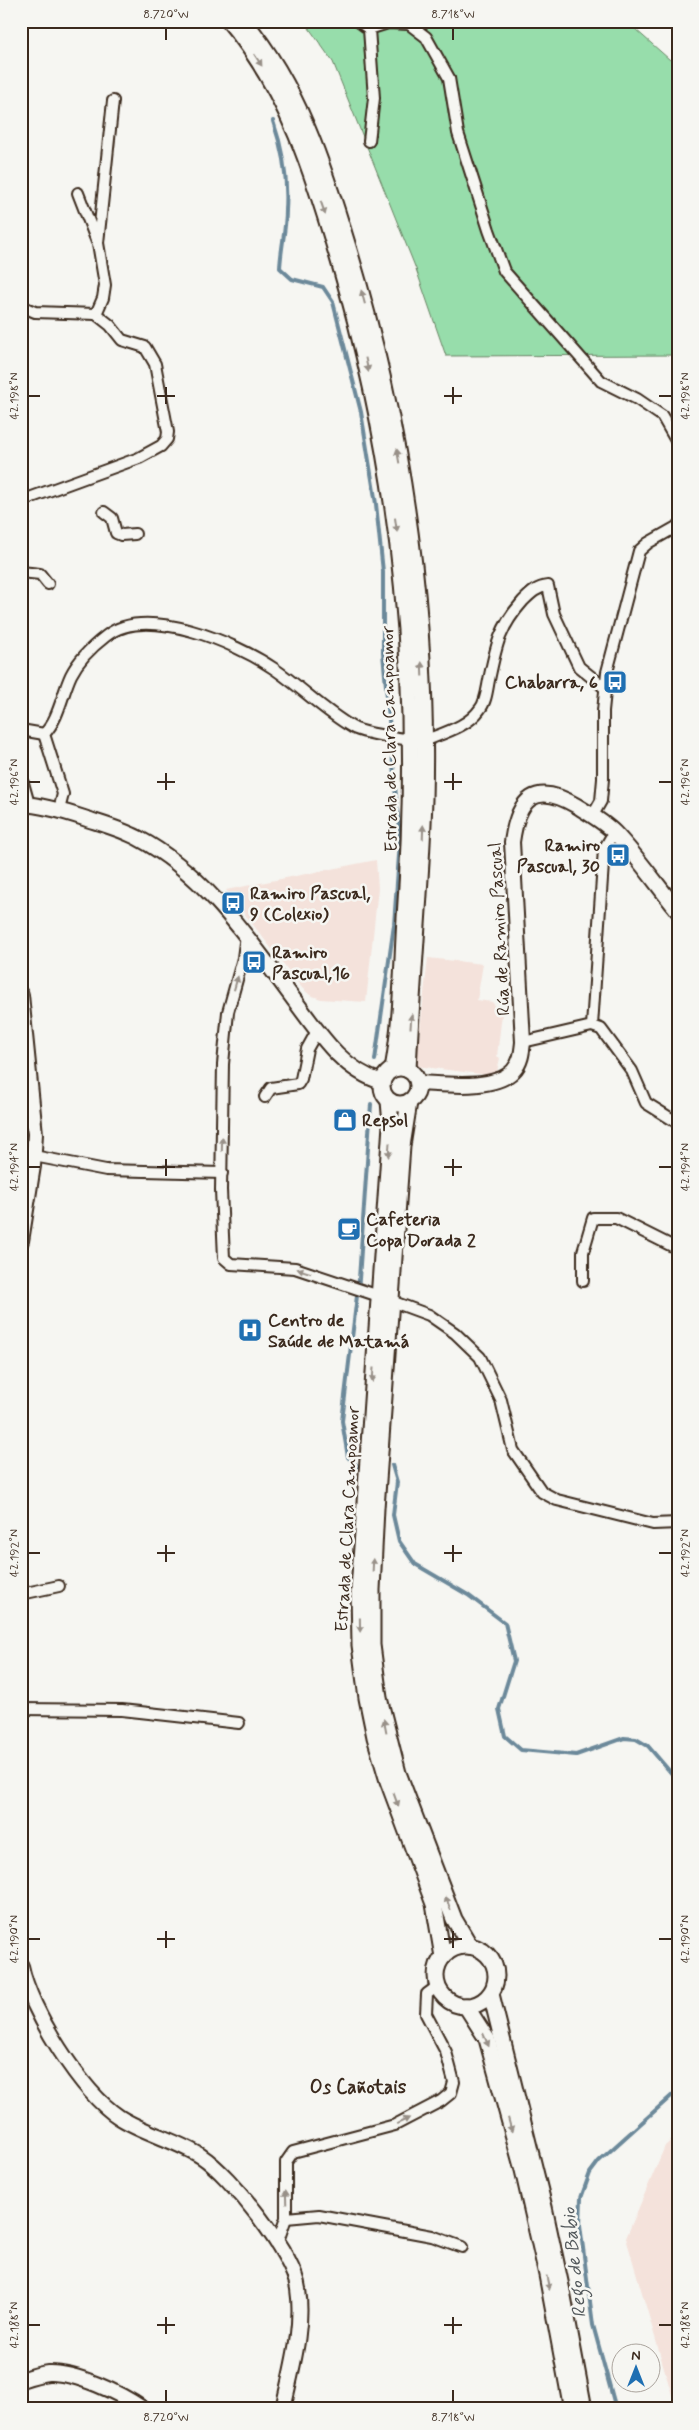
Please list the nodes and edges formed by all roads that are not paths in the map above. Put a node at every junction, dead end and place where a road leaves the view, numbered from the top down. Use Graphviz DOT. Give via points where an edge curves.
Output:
graph roads {
  1 [pos="229,21"];
  2 [pos="244,21"];
  3 [pos="358,21"];
  4 [pos="368,29"];
  5 [pos="113,101"];
  6 [pos="369,141"];
  7 [pos="78,193"];
  8 [pos="98,243"];
  9 [pos="21,306"];
  10 [pos="96,314"];
  11 [pos="678,444"];
  12 [pos="21,501"];
  13 [pos="104,512"];
  14 [pos="678,526"];
  15 [pos="135,534"];
  16 [pos="21,572"];
  17 [pos="48,584"];
  18 [pos="605,688"];
  19 [pos="21,730"];
  20 [pos="44,734"];
  21 [pos="411,740"];
  22 [pos="21,776"];
  23 [pos="25,804"];
  24 [pos="59,810"];
  25 [pos="593,815"];
  26 [pos="614,832"];
  27 [pos="678,911"];
  28 [pos="246,935"];
  29 [pos="21,996"];
  30 [pos="592,1026"];
  31 [pos="318,1031"];
  32 [pos="523,1042"];
  33 [pos="401,1070"];
  34 [pos="382,1082"];
  35 [pos="418,1083"];
  36 [pos="265,1097"];
  37 [pos="389,1102"];
  38 [pos="409,1102"];
  39 [pos="678,1123"];
  40 [pos="34,1156"];
  41 [pos="222,1173"];
  42 [pos="21,1241"];
  43 [pos="678,1249"];
  44 [pos="583,1281"];
  45 [pos="378,1297"];
  46 [pos="678,1523"];
  47 [pos="59,1586"];
  48 [pos="21,1594"];
  49 [pos="21,1709"];
  50 [pos="239,1723"];
  51 [pos="470,1946"];
  52 [pos="443,1957"];
  53 [pos="21,1966"];
  54 [pos="438,1986"];
  55 [pos="491,1994"];
  56 [pos="466,2006"];
  57 [pos="532,2158"];
  58 [pos="286,2218"];
  59 [pos="276,2244"];
  60 [pos="462,2247"];
  61 [pos="21,2380"];
  62 [pos="143,2409"];
  63 [pos="283,2409"];
  64 [pos="572,2409"];
  65 [pos="584,2409"];
  66 [pos="593,2409"];
  1 -- 21 [label="main road, Estrada de Clara Campoamor, one-way" via="257,57 290,118 329,226 357,324 382,436 398,539 407,619"];
  21 -- 2 [label="main road, Estrada de Clara Campoamor, one-way" via="421,657 413,555 394,434 371,329 340,223 301,113 281,73"];
  3 -- 4 [label="street"];
  4 -- 6 [label="street" via="374,98"];
  4 -- 11 [label="street" via="388,23 409,24 426,37 449,78 458,133 504,271 602,381 638,399 662,416"];
  5 -- 8 [label="street"];
  7 -- 8 [label="street"];
  8 -- 10 [label="street" via="106,285"];
  9 -- 10 [label="street" via="35,312"];
  10 -- 12 [label="street" via="122,340 145,347 155,364 167,439 139,458"];
  13 -- 15 [label="street" via="112,518 116,533"];
  14 -- 18 [label="street" via="639,551"];
  16 -- 17 [label="street" via="40,574"];
  18 -- 21 [label="street" via="579,667 554,614 548,586 541,587 519,606 502,628 482,708 474,718"];
  18 -- 25 [label="street" via="601,801"];
  19 -- 20 [label="street"];
  20 -- 21 [label="street" via="54,720 72,674 83,658 116,629 134,623 179,628 229,644 272,667 354,729"];
  20 -- 24 [label="street" via="63,794"];
  21 -- 33 [label="main road, Estrada de Clara Campoamor" via="420,880"];
  22 -- 23 [label="street"];
  23 -- 24 [label="street"];
  24 -- 28 [label="street" via="119,829 154,847 199,883"];
  25 -- 26 [label="street, Rúa de Ramiro Pascual"];
  25 -- 32 [label="street, Rúa de Ramiro Pascual" via="572,802 548,794 532,797 516,817 512,870"];
  26 -- 27 [label="street, Rúa de Ramiro Pascual"];
  26 -- 30 [label="street" via="604,849"];
  28 -- 31 [label="street"];
  41 -- 28 [label="street, one-way" via="223,1064 228,1012"];
  29 -- 40 [label="street" via="34,1114"];
  30 -- 32 [label="street"];
  30 -- 39 [label="street" via="601,1029 632,1071 646,1103"];
  31 -- 34 [label="street" via="347,1063"];
  31 -- 36 [label="street" via="307,1049 298,1084 271,1088"];
  32 -- 35 [label="street, Rúa de Ramiro Pascual" via="514,1070 497,1080 472,1084"];
  33 -- 34 [label="main road" via="384,1077"];
  33 -- 35 [label="main road" via="413,1073"];
  34 -- 37 [label="main road, Estrada de Clara Campoamor" via="383,1093"];
  35 -- 38 [label="main road, Estrada de Clara Campoamor" via="417,1094"];
  37 -- 38 [label="main road" via="399,1105"];
  37 -- 45 [label="main road, Estrada de Clara Campoamor, one-way" via="391,1125"];
  38 -- 45 [label="main road, Estrada de Clara Campoamor"];
  40 -- 41 [label="street" via="106,1170"];
  40 -- 42 [label="street"];
  45 -- 41 [label="street, one-way" via="295,1268 227,1262 222,1253"];
  43 -- 44 [label="street" via="616,1218 593,1218 583,1252"];
  45 -- 46 [label="street" via="429,1315 455,1333 480,1357 500,1400 513,1450 542,1492 557,1500 653,1524"];
  51 -- 45 [label="main road, Estrada de Clara Campoamor, one-way" via="454,1919 398,1773 379,1698 372,1645"];
  45 -- 52 [label="main road, Estrada de Clara Campoamor, one-way" via="359,1590 360,1645 375,1737 434,1904"];
  47 -- 48 [label="street"];
  49 -- 50 [label="street" via="122,1710"];
  51 -- 52 [label="main road" via="455,1949"];
  51 -- 55 [label="main road, Estrada de Clara Campoamor" via="486,1953 496,1968"];
  52 -- 54 [label="main road, Estrada de Clara Campoamor" via="436,1976"];
  53 -- 59 [label="street" via="26,1987 44,2025 100,2102 119,2117 178,2143 222,2173"];
  54 -- 56 [label="main road" via="448,2000"];
  58 -- 54 [label="street, one-way" via="286,2162 293,2152 394,2125 451,2093 454,2082 446,2052 426,2014 427,1994"];
  55 -- 56 [label="main road" via="484,2001"];
  55 -- 57 [label="main road, Estrada de Clara Campoamor"];
  56 -- 64 [label="main road, one-way" via="487,2039 523,2170"];
  57 -- 65 [label="main road, Estrada de Clara Campoamor"];
  57 -- 66 [label="main road, Estrada de Clara Campoamor" via="548,2191"];
  58 -- 59 [label="street"];
  58 -- 60 [label="street" via="319,2215 432,2236"];
  59 -- 63 [label="street" via="291,2267 300,2305"];
  61 -- 62 [label="street" via="48,2373 62,2374 111,2392"];
}
